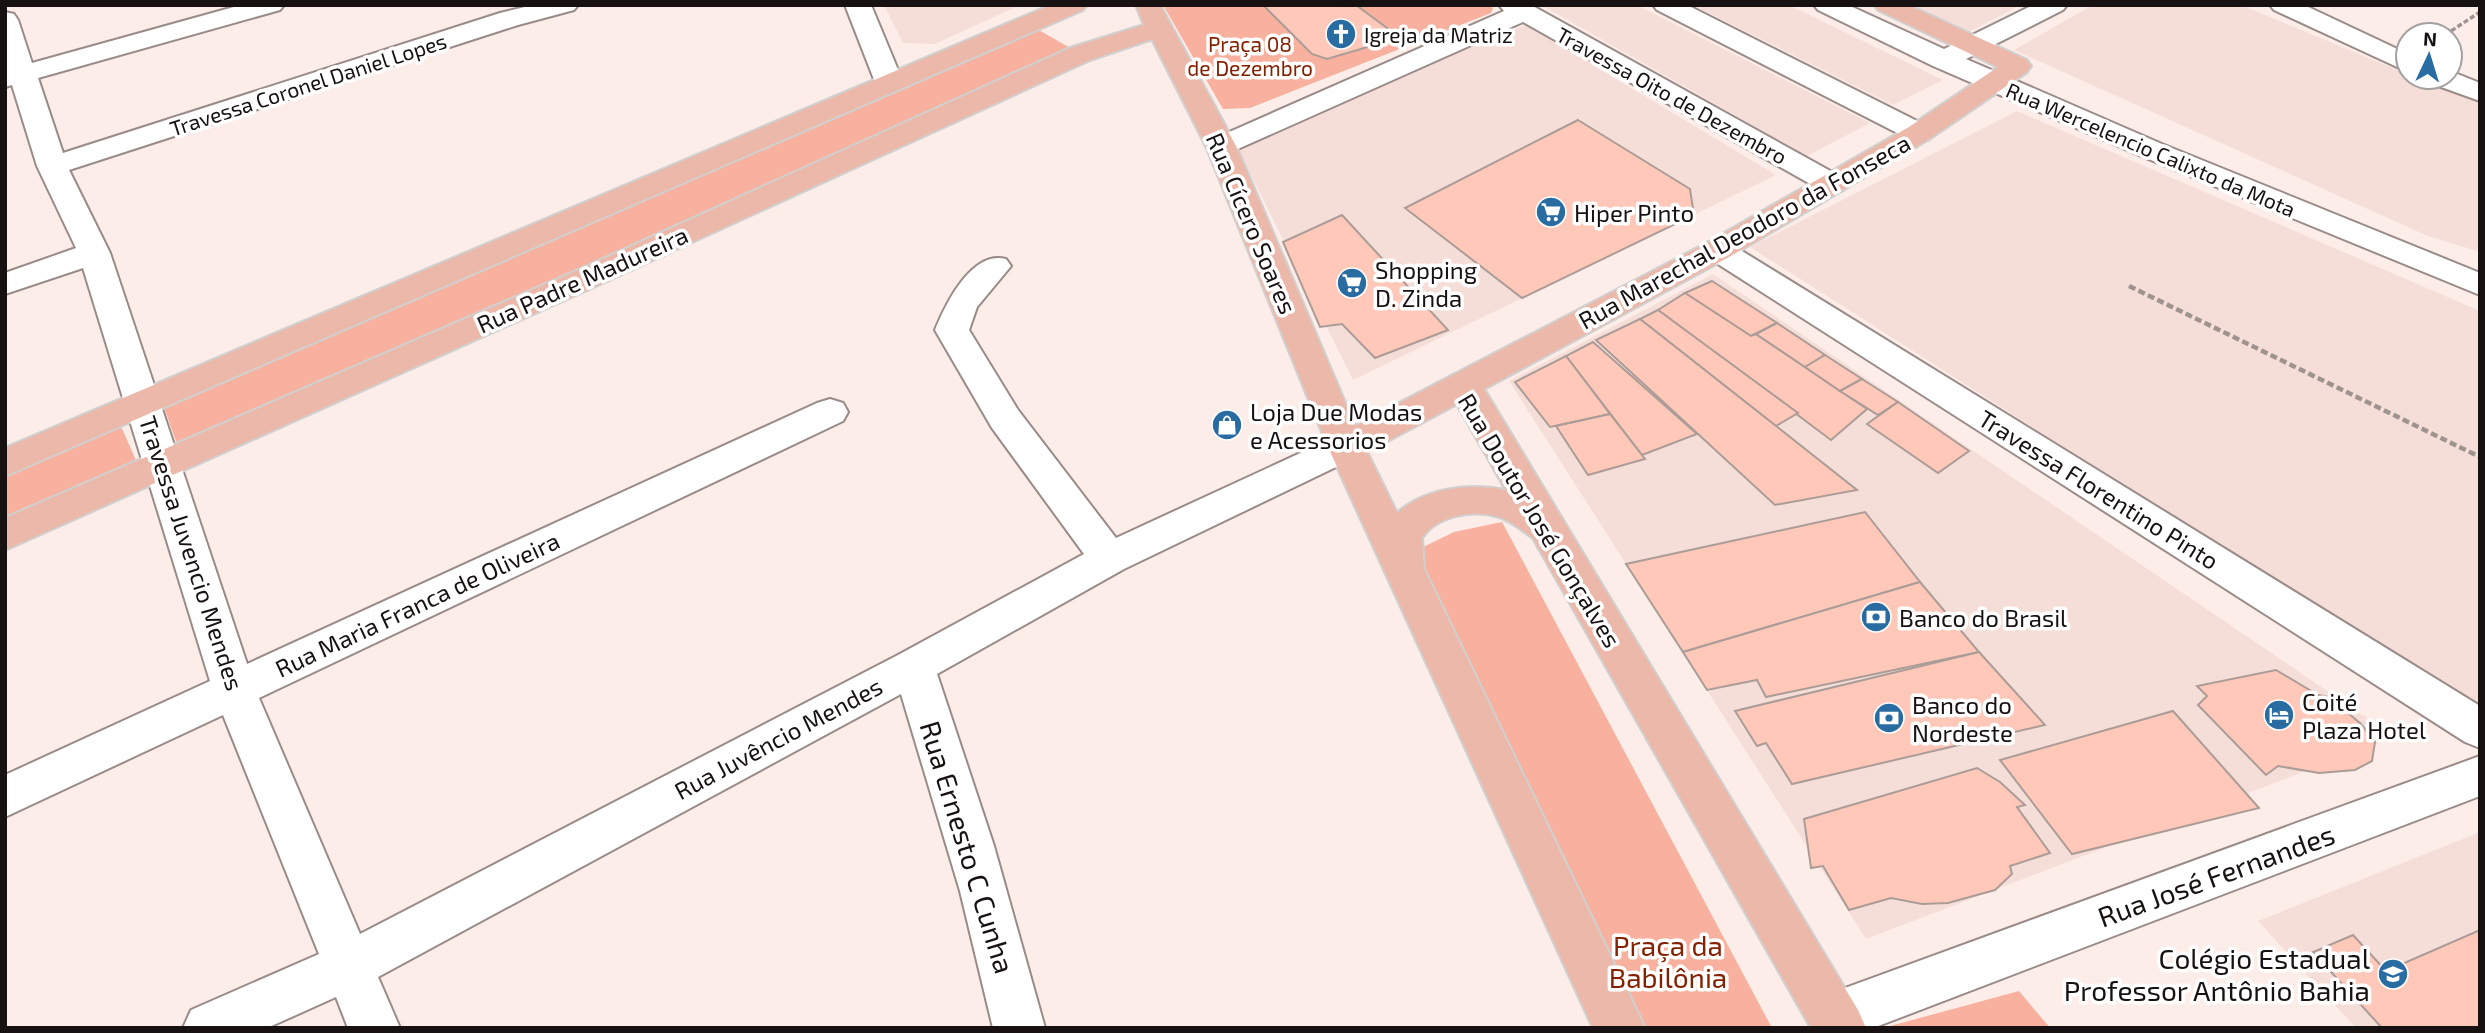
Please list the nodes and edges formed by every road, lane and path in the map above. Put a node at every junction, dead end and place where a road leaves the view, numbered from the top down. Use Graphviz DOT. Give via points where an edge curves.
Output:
graph roads {
  1 [pos="271,5"];
  2 [pos="565,5"];
  3 [pos="858,5"];
  4 [pos="1074,5"];
  5 [pos="1666,5"];
  6 [pos="1826,5"];
  7 [pos="1887,5"];
  8 [pos="2054,5"];
  9 [pos="2283,5"];
  10 [pos="1518,9"];
  11 [pos="503,12"];
  12 [pos="2480,12"];
  13 [pos="1153,17"];
  14 [pos="6,22"];
  15 [pos="1027,23"];
  16 [pos="2464,23"];
  17 [pos="1972,46"];
  18 [pos="1080,54"];
  19 [pos="2394,57"];
  20 [pos="1943,61"];
  21 [pos="2006,74"];
  22 [pos="14,77"];
  23 [pos="889,82"];
  24 [pos="1919,133"];
  25 [pos="1222,146"];
  26 [pos="52,166"];
  27 [pos="1832,184"];
  28 [pos="1718,250"];
  29 [pos="94,253"];
  30 [pos="2480,261"];
  31 [pos="995,266"];
  32 [pos="5,284"];
  33 [pos="2480,285"];
  34 [pos="2129,286"];
  35 [pos="1463,384"];
  36 [pos="142,402"];
  37 [pos="830,412"];
  38 [pos="1346,447"];
  39 [pos="2480,457"];
  40 [pos="5,463"];
  41 [pos="163,466"];
  42 [pos="1549,529"];
  43 [pos="5,535"];
  44 [pos="1110,558"];
  45 [pos="1405,567"];
  46 [pos="913,667"];
  47 [pos="234,689"];
  48 [pos="2480,729"];
  49 [pos="2480,776"];
  50 [pos="5,797"];
  51 [pos="351,965"];
  52 [pos="1837,1022"];
  53 [pos="209,1028"];
  54 [pos="374,1028"];
  55 [pos="1018,1028"];
  56 [pos="1619,1028"];
  1 -- 22 [label="street"];
  2 -- 11 [label="street, Travessa Coronel Daniel Lopes"];
  3 -- 23 [label="street"];
  4 -- 15 [label="main road"];
  5 -- 24 [label="street"];
  6 -- 20 [label="street, Rua Wercelencio Calixto da Mota"];
  7 -- 17 [label="main road, Rua Wercelencio Calixto da Mota"];
  8 -- 17 [label="street"];
  9 -- 19 [label="street"];
  10 -- 25 [label="street"];
  10 -- 27 [label="street, Travessa Oito de Dezembro"];
  11 -- 26 [label="street, Travessa Coronel Daniel Lopes"];
  12 -- 16 [label="path"];
  13 -- 18 [label="main road, Rua Padre Madureira"];
  13 -- 25 [label="main road, Rua Cícero Soares"];
  14 -- 22 [label="street, Travessa Juvencio Mendes"];
  15 -- 18 [label="main road" via="1065,30 1079,41"];
  15 -- 23 [label="main road"];
  17 -- 20 [label="street"];
  17 -- 21 [label="main road, Rua Wercelencio Calixto da Mota"];
  18 -- 41 [label="main road, Rua Padre Madureira"];
  20 -- 21 [label="street, Rua Wercelencio Calixto da Mota"];
  21 -- 24 [label="main road, Rua Marechal Deodoro da Fonseca"];
  21 -- 30 [label="street, Rua Wercelencio Calixto da Mota"];
  21 -- 33 [label="street, Rua Wercelencio Calixto da Mota" via="2301,213"];
  22 -- 26 [label="street, Travessa Juvencio Mendes"];
  23 -- 36 [label="main road"];
  24 -- 27 [label="main road, Rua Marechal Deodoro da Fonseca"];
  25 -- 38 [label="main road, Rua Cícero Soares"];
  26 -- 29 [label="street, Travessa Juvencio Mendes"];
  27 -- 28 [label="main road, Rua Marechal Deodoro da Fonseca"];
  28 -- 35 [label="main road, Rua Marechal Deodoro da Fonseca"];
  28 -- 48 [label="street, Travessa Florentino Pinto"];
  29 -- 32 [label="street"];
  29 -- 36 [label="street, Travessa Juvencio Mendes"];
  31 -- 44 [label="street" via="962,303 953,330 1024,449"];
  34 -- 39 [label="path"];
  35 -- 38 [label="main road, Rua Doutor José Gonçalves"];
  35 -- 42 [label="main road, Rua Doutor José Gonçalves"];
  36 -- 40 [label="main road"];
  36 -- 41 [label="street, Travessa Juvencio Mendes"];
  37 -- 47 [label="street, Rua Maria Franca de Oliveira"];
  38 -- 44 [label="street, Rua Juvêncio Mendes"];
  38 -- 45 [label="main road"];
  41 -- 43 [label="main road, Rua Padre Madureira"];
  41 -- 47 [label="street, Travessa Juvencio Mendes"];
  42 -- 45 [label="main road" via="1506,505 1469,500 1440,506 1413,519 1402,536"];
  42 -- 52 [label="main road, Rua Doutor José Gonçalves"];
  44 -- 46 [label="street, Rua Juvêncio Mendes"];
  45 -- 56 [label="main road"];
  46 -- 51 [label="street, Rua Juvêncio Mendes"];
  46 -- 55 [label="street, Rua Ernesto C Cunha" via="957,798"];
  47 -- 50 [label="street, Rua Maria Franca de Oliveira"];
  47 -- 51 [label="street, Travessa Juvencio Mendes"];
  49 -- 52 [label="street, Rua José Fernandes"];
  51 -- 53 [label="street, Rua Juvêncio Mendes"];
  51 -- 54 [label="street, Travessa Juvencio Mendes"];
}
